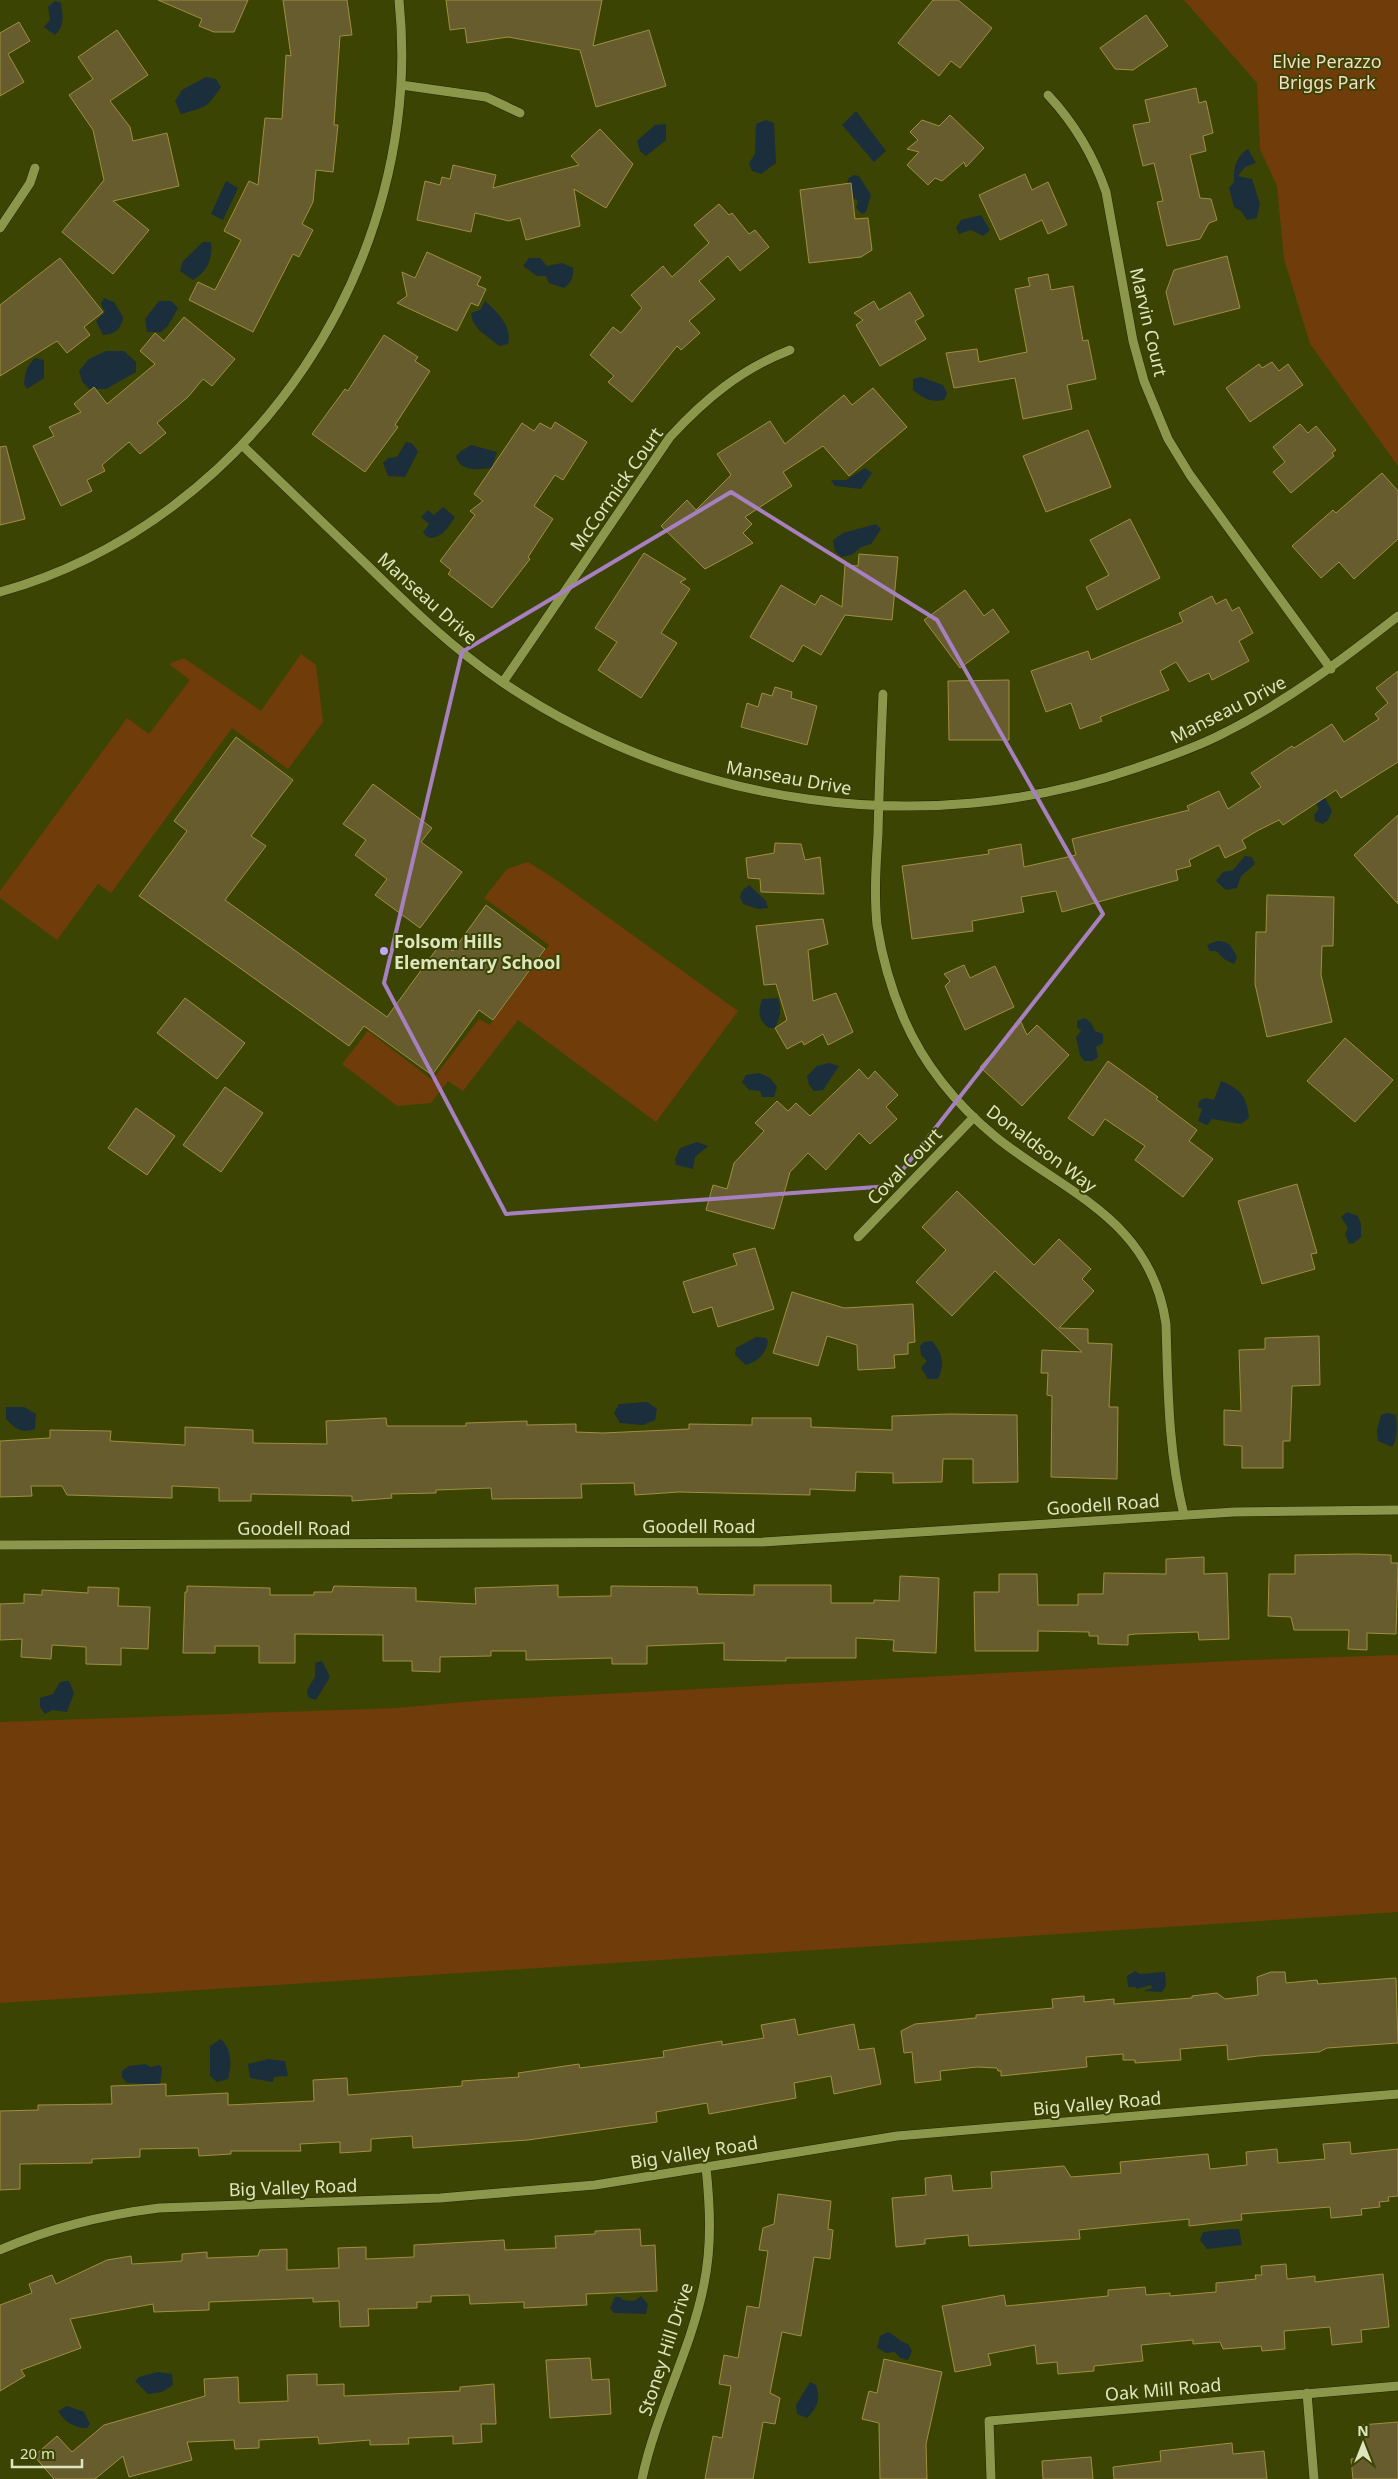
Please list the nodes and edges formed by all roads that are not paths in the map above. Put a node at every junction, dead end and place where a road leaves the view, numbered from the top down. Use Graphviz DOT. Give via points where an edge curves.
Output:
graph roads {
  1 [pos="399,0"];
  2 [pos="401,85"];
  3 [pos="1048,95"];
  4 [pos="520,113"];
  5 [pos="35,168"];
  6 [pos="0,228"];
  7 [pos="790,350"];
  8 [pos="242,445"];
  9 [pos="0,592"];
  10 [pos="1398,616"];
  11 [pos="1331,669"];
  12 [pos="503,682"];
  13 [pos="883,694"];
  14 [pos="878,806"];
  15 [pos="974,1117"];
  16 [pos="858,1237"];
  17 [pos="1398,1510"];
  18 [pos="1184,1515"];
  19 [pos="0,1545"];
  20 [pos="1398,2094"];
  21 [pos="706,2167"];
  22 [pos="0,2250"];
  23 [pos="1398,2386"];
  24 [pos="1307,2393"];
  25 [pos="642,2479"];
  26 [pos="991,2479"];
  27 [pos="1314,2479"];
  1 -- 2 [label="street"];
  2 -- 4 [label="street" via="486,97"];
  2 -- 8 [label="street" via="389,174 359,268 334,322 314,355 279,404"];
  3 -- 11 [label="street, Marvin Court" via="1079,131 1099,170 1106,192 1133,341 1144,381 1168,438 1190,475"];
  5 -- 6 [label="street" via="30,182"];
  7 -- 12 [label="street, McCormick Court" via="724,385 670,437"];
  8 -- 9 [label="street" via="188,494 123,538 71,566"];
  8 -- 12 [label="street, Manseau Drive" via="424,620"];
  10 -- 11 [label="street, Manseau Drive"];
  11 -- 14 [label="street, Manseau Drive" via="1221,735 1103,780 980,803"];
  12 -- 14 [label="street, Manseau Drive" via="567,722 669,767 728,785 780,796"];
  13 -- 14 [label="street, Donaldson Way"];
  14 -- 15 [label="street, Donaldson Way" via="877,924 887,974 905,1020 929,1064"];
  15 -- 16 [label="street, Coval Court"];
  15 -- 18 [label="street, Donaldson Way" via="997,1138 1099,1210 1126,1233 1154,1275 1164,1307 1169,1429 1174,1473"];
  17 -- 18 [label="street, Goodell Road"];
  18 -- 19 [label="street, Goodell Road" via="763,1542"];
  20 -- 21 [label="street, Big Valley Road" via="897,2136"];
  21 -- 22 [label="street, Big Valley Road" via="595,2185 440,2198 115,2213 71,2223"];
  21 -- 25 [label="street, Stoney Hill Drive" via="710,2233 704,2284 696,2316 651,2441"];
  23 -- 24 [label="street, Oak Mill Road"];
  24 -- 26 [label="street, Oak Mill Road" via="989,2421"];
  24 -- 27 [label="street"];
}
